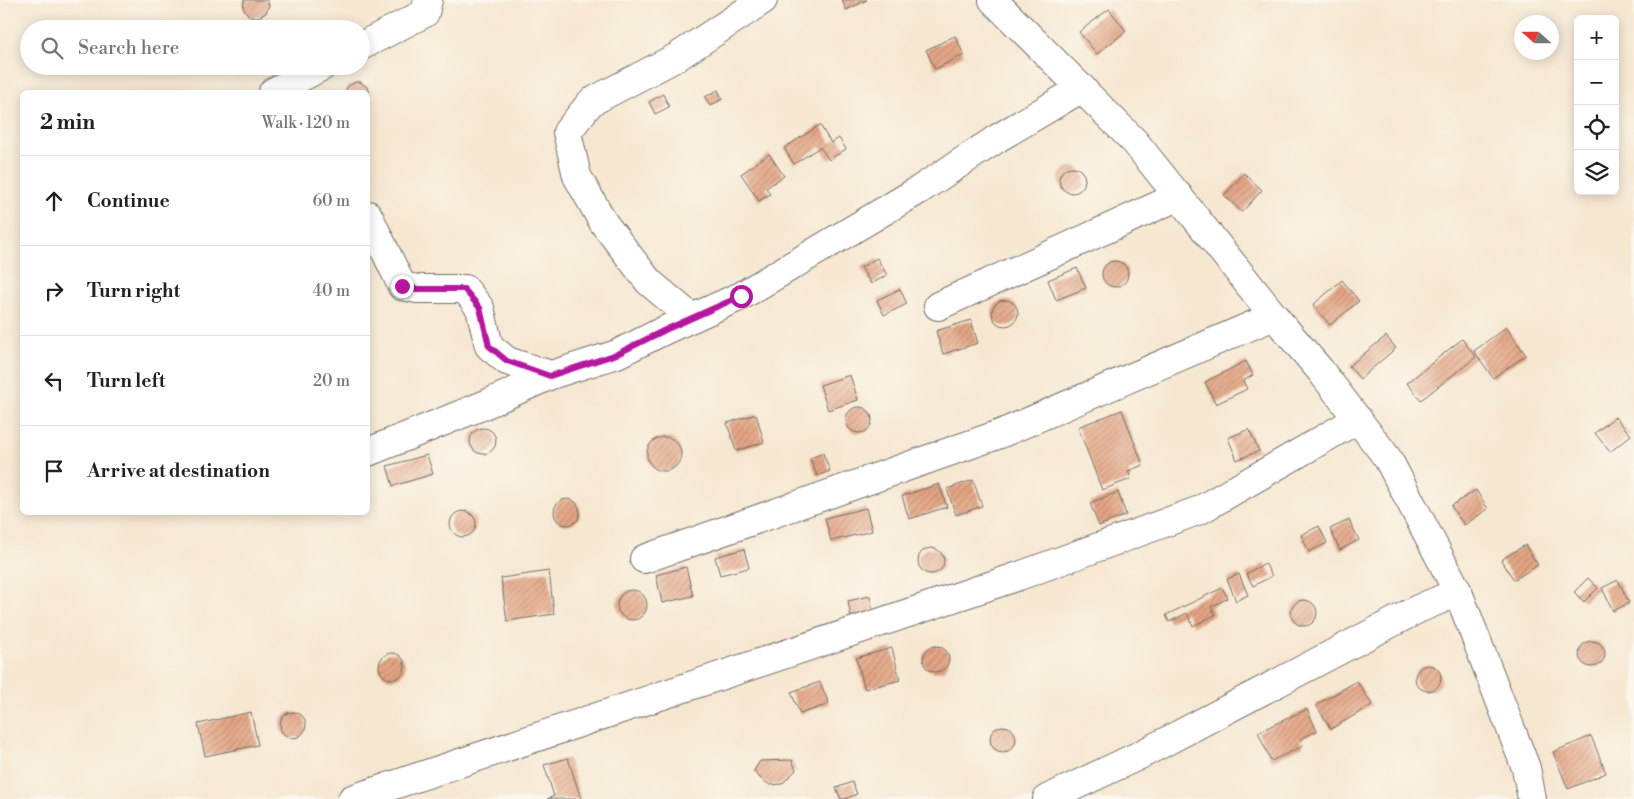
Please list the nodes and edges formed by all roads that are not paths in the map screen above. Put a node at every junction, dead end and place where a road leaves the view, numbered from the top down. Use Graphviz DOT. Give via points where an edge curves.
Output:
graph roads {
  1 [pos="428,0"];
  2 [pos="764,0"];
  3 [pos="993,0"];
  4 [pos="370,41"];
  5 [pos="306,75"];
  6 [pos="1082,88"];
  7 [pos="277,90"];
  8 [pos="1178,196"];
  9 [pos="370,219"];
  10 [pos="938,306"];
  11 [pos="1274,316"];
  12 [pos="692,318"];
  13 [pos="550,376"];
  14 [pos="1358,419"];
  15 [pos="370,451"];
  16 [pos="644,559"];
  17 [pos="1458,592"];
  18 [pos="352,799"];
  19 [pos="1047,799"];
  20 [pos="1532,799"];
  1 -- 4 [label="street" via="425,13"];
  2 -- 12 [label="street" via="677,57 591,102 567,132 577,176 603,222 649,282"];
  3 -- 6 [label="street"];
  5 -- 7 [label="street"];
  6 -- 8 [label="street" via="1135,142"];
  6 -- 12 [label="street" via="741,296"];
  8 -- 10 [label="street"];
  8 -- 11 [label="street"];
  9 -- 13 [label="street" via="402,286 464,289 480,308 489,346 507,361"];
  11 -- 14 [label="street"];
  11 -- 16 [label="street" via="1000,434"];
  12 -- 13 [label="street" via="617,354"];
  13 -- 15 [label="street"];
  14 -- 17 [label="street" via="1388,459"];
  14 -- 18 [label="street" via="1200,510 1019,576"];
  17 -- 19 [label="street" via="1418,609 1140,756"];
  17 -- 20 [label="street" via="1526,768"];
}
